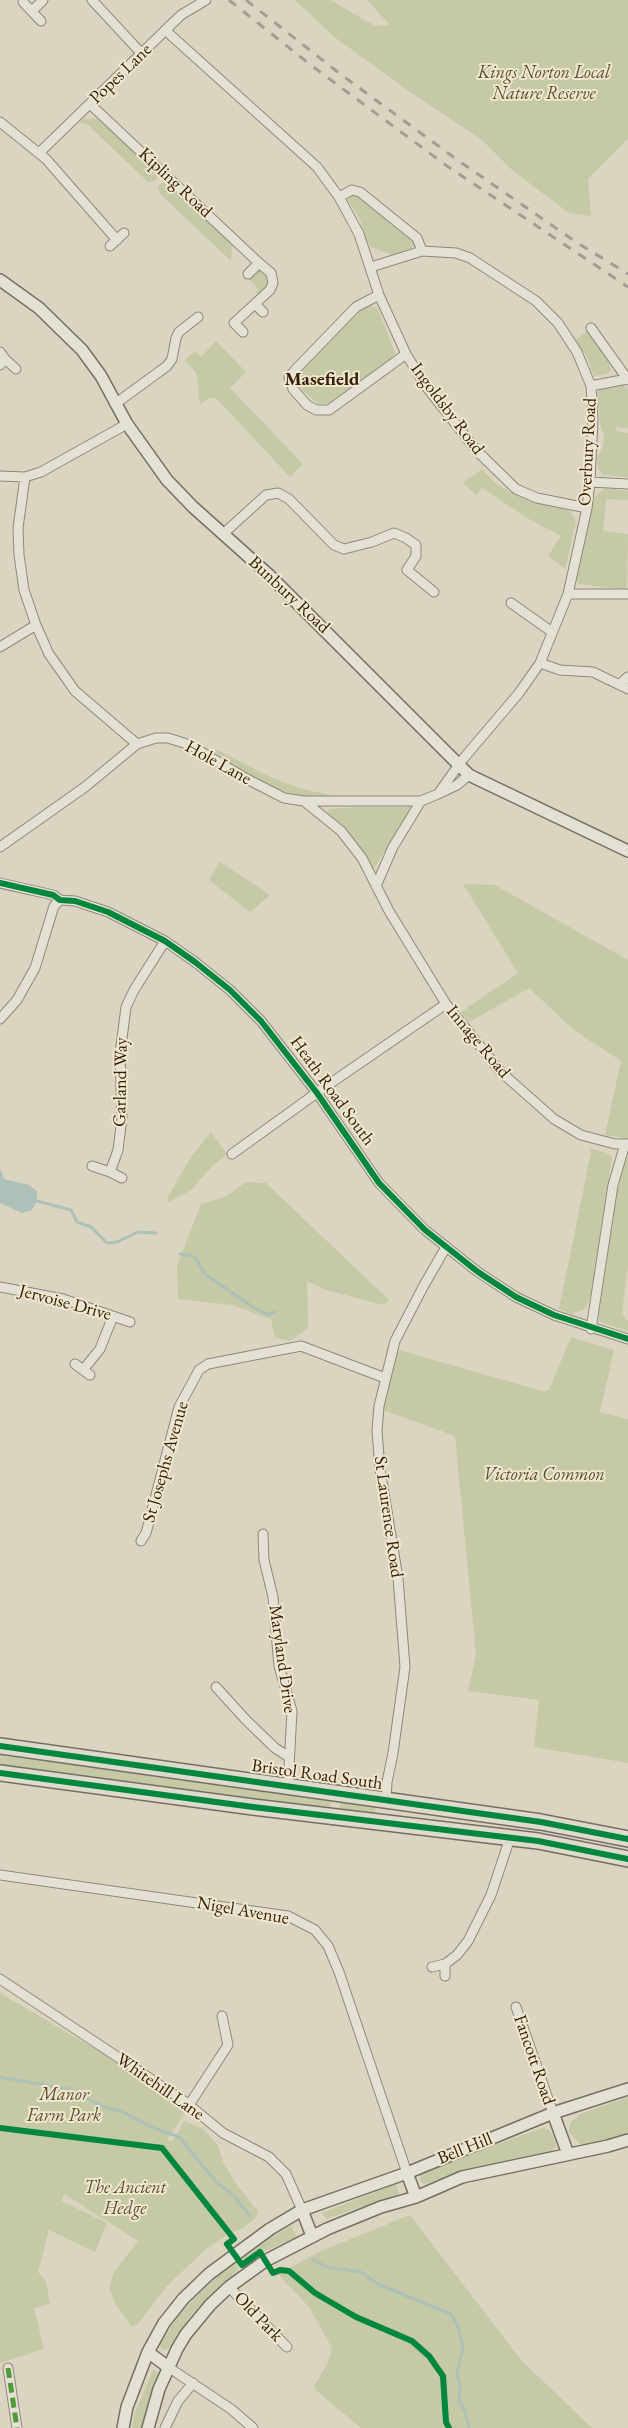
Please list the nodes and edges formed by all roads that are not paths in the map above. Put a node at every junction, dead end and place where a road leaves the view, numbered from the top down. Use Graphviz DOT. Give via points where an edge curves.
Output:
graph roads {
  1 [pos="43,0"];
  2 [pos="92,0"];
  3 [pos="206,0"];
  4 [pos="23,2"];
  5 [pos="32,11"];
  6 [pos="41,21"];
  7 [pos="165,30"];
  8 [pos="142,54"];
  9 [pos="90,104"];
  10 [pos="0,122"];
  11 [pos="39,153"];
  12 [pos="339,197"];
  13 [pos="124,233"];
  14 [pos="117,240"];
  15 [pos="110,246"];
  16 [pos="422,251"];
  17 [pos="259,262"];
  18 [pos="371,267"];
  19 [pos="248,274"];
  20 [pos="0,280"];
  21 [pos="379,296"];
  22 [pos="255,304"];
  23 [pos="263,312"];
  24 [pos="198,317"];
  25 [pos="591,328"];
  26 [pos="243,332"];
  27 [pos="406,354"];
  28 [pos="2,359"];
  29 [pos="16,369"];
  30 [pos="628,379"];
  31 [pos="591,386"];
  32 [pos="115,404"];
  33 [pos="127,424"];
  34 [pos="0,476"];
  35 [pos="25,477"];
  36 [pos="590,482"];
  37 [pos="628,484"];
  38 [pos="587,508"];
  39 [pos="223,534"];
  40 [pos="434,592"];
  41 [pos="568,594"];
  42 [pos="628,594"];
  43 [pos="511,603"];
  44 [pos="36,625"];
  45 [pos="552,632"];
  46 [pos="0,647"];
  47 [pos="540,663"];
  48 [pos="628,677"];
  49 [pos="624,686"];
  50 [pos="136,744"];
  51 [pos="458,765"];
  52 [pos="469,776"];
  53 [pos="438,794"];
  54 [pos="304,801"];
  55 [pos="421,801"];
  56 [pos="0,847"];
  57 [pos="628,851"];
  58 [pos="0,883"];
  59 [pos="376,886"];
  60 [pos="60,900"];
  61 [pos="165,941"];
  62 [pos="446,1004"];
  63 [pos="0,1019"];
  64 [pos="317,1093"];
  65 [pos="627,1144"];
  66 [pos="232,1154"];
  67 [pos="92,1166"];
  68 [pos="110,1172"];
  69 [pos="122,1178"];
  70 [pos="446,1247"];
  71 [pos="0,1287"];
  72 [pos="113,1316"];
  73 [pos="130,1322"];
  74 [pos="591,1329"];
  75 [pos="628,1339"];
  76 [pos="83,1370"];
  77 [pos="385,1378"];
  78 [pos="262,1534"];
  79 [pos="141,1541"];
  80 [pos="216,1687"];
  81 [pos="0,1746"];
  82 [pos="289,1757"];
  83 [pos="0,1772"];
  84 [pos="288,1786"];
  85 [pos="328,1791"];
  86 [pos="386,1800"];
  87 [pos="331,1817"];
  88 [pos="382,1823"];
  89 [pos="510,1838"];
  90 [pos="628,1839"];
  91 [pos="628,1859"];
  92 [pos="0,1875"];
  93 [pos="445,1964"];
  94 [pos="432,1967"];
  95 [pos="445,1976"];
  96 [pos="0,1979"];
  97 [pos="516,2007"];
  98 [pos="222,2016"];
  99 [pos="628,2088"];
  100 [pos="189,2105"];
  101 [pos="553,2113"];
  102 [pos="628,2140"];
  103 [pos="568,2154"];
  104 [pos="407,2173"];
  105 [pos="416,2197"];
  106 [pos="302,2210"];
  107 [pos="312,2236"];
  108 [pos="229,2287"];
  109 [pos="286,2347"];
  110 [pos="148,2352"];
  111 [pos="168,2367"];
  112 [pos="8,2368"];
  113 [pos="192,2383"];
  114 [pos="17,2428"];
  115 [pos="123,2428"];
  116 [pos="148,2428"];
  117 [pos="165,2428"];
  118 [pos="253,2428"];
  1 -- 5 [label="street"];
  2 -- 8 [label="street"];
  3 -- 7 [label="street, Popes Lane" via="191,7"];
  4 -- 5 [label="street"];
  5 -- 6 [label="street"];
  7 -- 8 [label="street, Popes Lane"];
  7 -- 12 [label="street, Ingoldsby Road" via="317,167"];
  8 -- 9 [label="street, Popes Lane"];
  9 -- 11 [label="street, Popes Lane"];
  9 -- 17 [label="street, Kipling Road"];
  10 -- 11 [label="street"];
  11 -- 14 [label="street"];
  12 -- 16 [label="street" via="352,190 360,192 417,238"];
  12 -- 18 [label="street, Ingoldsby Road" via="359,234"];
  13 -- 14 [label="street"];
  14 -- 15 [label="street"];
  16 -- 18 [label="street, Overbury Road"];
  16 -- 31 [label="street, Overbury Road" via="456,253 470,258 536,301 558,323 577,352"];
  17 -- 19 [label="street"];
  17 -- 22 [label="street, Kipling Road" via="271,273 273,283"];
  18 -- 21 [label="street, Ingoldsby Road"];
  20 -- 32 [label="main road, Bunbury Road" via="39,308 82,350"];
  21 -- 27 [label="street, Ingoldsby Road"];
  21 -- 27 [label="street" via="356,307 296,369 289,377 292,389 307,405 316,410 329,410"];
  22 -- 23 [label="street"];
  22 -- 26 [label="street, Kipling Road" via="234,323"];
  24 -- 32 [label="street" via="179,332 167,366"];
  25 -- 30 [label="street"];
  27 -- 38 [label="street, Ingoldsby Road" via="425,385 477,451 504,479 516,489 537,498"];
  28 -- 29 [label="street"];
  30 -- 31 [label="street"];
  31 -- 36 [label="street, Overbury Road" via="594,419"];
  32 -- 33 [label="main road, Bunbury Road"];
  33 -- 35 [label="street" via="63,461"];
  33 -- 39 [label="main road, Bunbury Road" via="167,480"];
  34 -- 35 [label="street"];
  35 -- 44 [label="street" via="18,528 19,555 24,590"];
  36 -- 37 [label="street"];
  36 -- 38 [label="street, Overbury Road"];
  38 -- 41 [label="street, Overbury Road"];
  39 -- 40 [label="street" via="266,495 278,493 289,499 334,545 344,549 394,533 406,538 416,545 416,556 406,570"];
  39 -- 51 [label="main road, Bunbury Road" via="348,651"];
  41 -- 42 [label="street"];
  41 -- 45 [label="street, Overbury Road"];
  43 -- 45 [label="street"];
  44 -- 46 [label="street"];
  44 -- 50 [label="street" via="49,654 75,691"];
  45 -- 47 [label="street, Overbury Road"];
  47 -- 49 [label="street" via="560,670 593,672"];
  47 -- 51 [label="street, Overbury Road"];
  48 -- 49 [label="street"];
  50 -- 54 [label="street, Hole Lane" via="168,738 190,744 284,798"];
  50 -- 56 [label="street, Hole Lane" via="85,787"];
  51 -- 52 [label="main road, Bunbury Road"];
  51 -- 53 [label="street"];
  52 -- 53 [label="street, Hole Lane"];
  52 -- 57 [label="main road, Bunbury Road"];
  53 -- 55 [label="street, Hole Lane"];
  54 -- 55 [label="street, Hole Lane"];
  54 -- 59 [label="street, Innage Road" via="341,831 362,858"];
  55 -- 59 [label="street" via="393,847"];
  58 -- 60 [label="street, Heath Road South" via="53,895"];
  59 -- 62 [label="street, Innage Road" via="414,955"];
  60 -- 61 [label="street, Heath Road South" via="75,901 108,912"];
  60 -- 63 [label="street" via="54,906 35,968 17,1000"];
  61 -- 64 [label="street, Heath Road South" via="230,990 261,1021"];
  61 -- 68 [label="street, Garland Way" via="126,1007 120,1054 122,1118 118,1150"];
  62 -- 64 [label="street"];
  62 -- 65 [label="street, Innage Road" via="500,1072 554,1119 581,1135"];
  64 -- 66 [label="street"];
  64 -- 70 [label="street, Heath Road South" via="379,1183"];
  65 -- 74 [label="street" via="613,1185"];
  67 -- 68 [label="street"];
  68 -- 69 [label="street"];
  70 -- 74 [label="street, Heath Road South" via="516,1297"];
  70 -- 77 [label="street, St Laurence Road" via="403,1324"];
  71 -- 72 [label="street, Jervoise Drive" via="64,1299"];
  72 -- 73 [label="street, Jervoise Drive"];
  72 -- 76 [label="street" via="100,1349"];
  74 -- 75 [label="street, Heath Road South"];
  77 -- 79 [label="street, St Josephs Avenue" via="301,1346 208,1364 199,1370 179,1407 146,1533"];
  77 -- 86 [label="street, St Laurence Road" via="376,1431 398,1578 405,1667"];
  78 -- 82 [label="street, Maryland Drive" via="264,1560 273,1597 279,1666 292,1711"];
  80 -- 82 [label="street" via="275,1748"];
  81 -- 84 [label="highway, Bristol Road South"];
  82 -- 84 [label="street, Maryland Drive"];
  83 -- 87 [label="highway"];
  84 -- 85 [label="highway, Bristol Road South"];
  85 -- 86 [label="highway, Bristol Road South"];
  85 -- 87 [label="highway" via="337,1806"];
  86 -- 88 [label="highway"];
  86 -- 90 [label="highway, Bristol Road South" via="541,1822"];
  87 -- 88 [label="highway"];
  88 -- 89 [label="highway"];
  89 -- 91 [label="highway"];
  89 -- 93 [label="street" via="492,1895 468,1941"];
  92 -- 104 [label="street, Nigel Avenue" via="288,1916 315,1930 328,1946 339,1972"];
  93 -- 94 [label="street"];
  93 -- 95 [label="street"];
  96 -- 100 [label="street, Whitehill Lane"];
  97 -- 101 [label="street, Fancott Road"];
  98 -- 100 [label="street" via="228,2045"];
  99 -- 101 [label="main road, Bell Hill"];
  100 -- 106 [label="street, Whitehill Lane" via="223,2133 269,2157 286,2174"];
  101 -- 103 [label="main road"];
  101 -- 104 [label="main road, Bell Hill"];
  102 -- 103 [label="main road, Bell Hill"];
  103 -- 105 [label="main road, Bell Hill" via="462,2178"];
  104 -- 105 [label="main road"];
  104 -- 106 [label="main road, Bell Hill"];
  105 -- 107 [label="main road, Bell Hill" via="381,2207"];
  106 -- 107 [label="main road"];
  106 -- 110 [label="main road, Bell Hill" via="262,2234 209,2274 183,2299"];
  107 -- 108 [label="main road, Bell Hill" via="265,2261"];
  108 -- 109 [label="street, Old Park"];
  108 -- 111 [label="main road, Bell Hill" via="196,2321"];
  110 -- 111 [label="main road"];
  110 -- 115 [label="main road, Bell Hill"];
  111 -- 113 [label="street"];
  111 -- 116 [label="main road, Bell Hill"];
  112 -- 114 [label="street"];
  113 -- 117 [label="street" via="178,2401"];
  113 -- 118 [label="street"];
}
